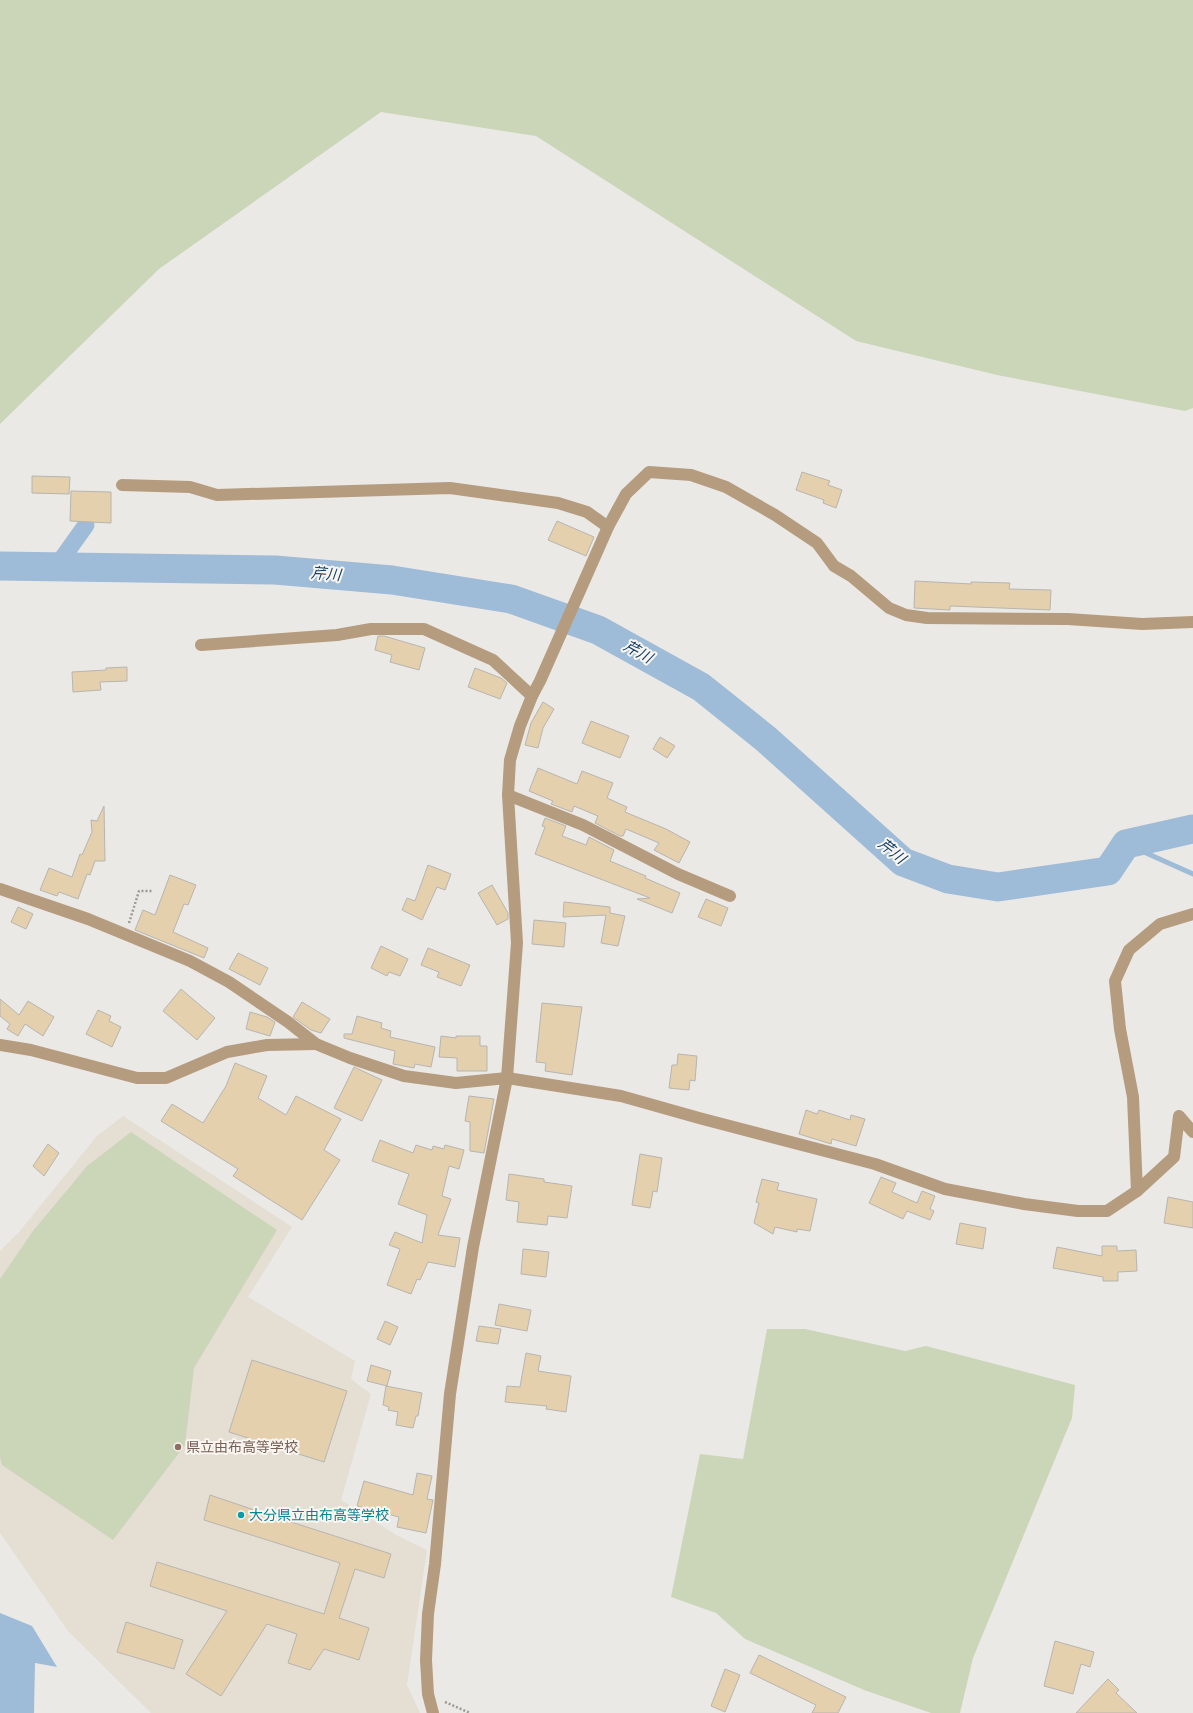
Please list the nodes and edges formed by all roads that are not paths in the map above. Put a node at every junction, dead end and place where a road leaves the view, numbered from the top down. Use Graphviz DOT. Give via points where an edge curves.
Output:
graph roads {
  1 [pos="122,485"];
  2 [pos="608,527"];
  3 [pos="1193,622"];
  4 [pos="201,645"];
  5 [pos="532,696"];
  6 [pos="508,795"];
  7 [pos="0,889"];
  8 [pos="730,896"];
  9 [pos="1193,914"];
  10 [pos="316,1044"];
  11 [pos="0,1046"];
  12 [pos="507,1078"];
  13 [pos="1193,1132"];
  14 [pos="1137,1191"];
  15 [pos="433,1713"];
  1 -- 2 [label="street" via="190,487 217,495 450,488 558,503 588,512"];
  2 -- 3 [label="street" via="626,494 649,472 691,475 726,487 776,515 817,543 834,566 851,576 889,608 906,615 927,618 1142,624"];
  2 -- 5 [label="street"];
  4 -- 5 [label="street" via="337,635 370,629 424,629 492,660"];
  5 -- 6 [label="street" via="510,760"];
  6 -- 8 [label="street" via="583,825 678,874"];
  6 -- 12 [label="street" via="517,943"];
  7 -- 10 [label="street" via="88,919 190,961 229,982"];
  9 -- 14 [label="street" via="1160,924 1129,950 1115,981 1120,1028 1133,1097"];
  10 -- 11 [label="street" via="267,1045 227,1052 166,1078 137,1078 31,1050"];
  10 -- 12 [label="street" via="404,1076 456,1083"];
  12 -- 14 [label="street" via="621,1096 874,1164 945,1189 1017,1203 1078,1211 1107,1211"];
  12 -- 15 [label="street" via="473,1247 450,1394 428,1614 426,1660 428,1694"];
  13 -- 14 [label="street" via="1180,1116 1174,1156"];
}
